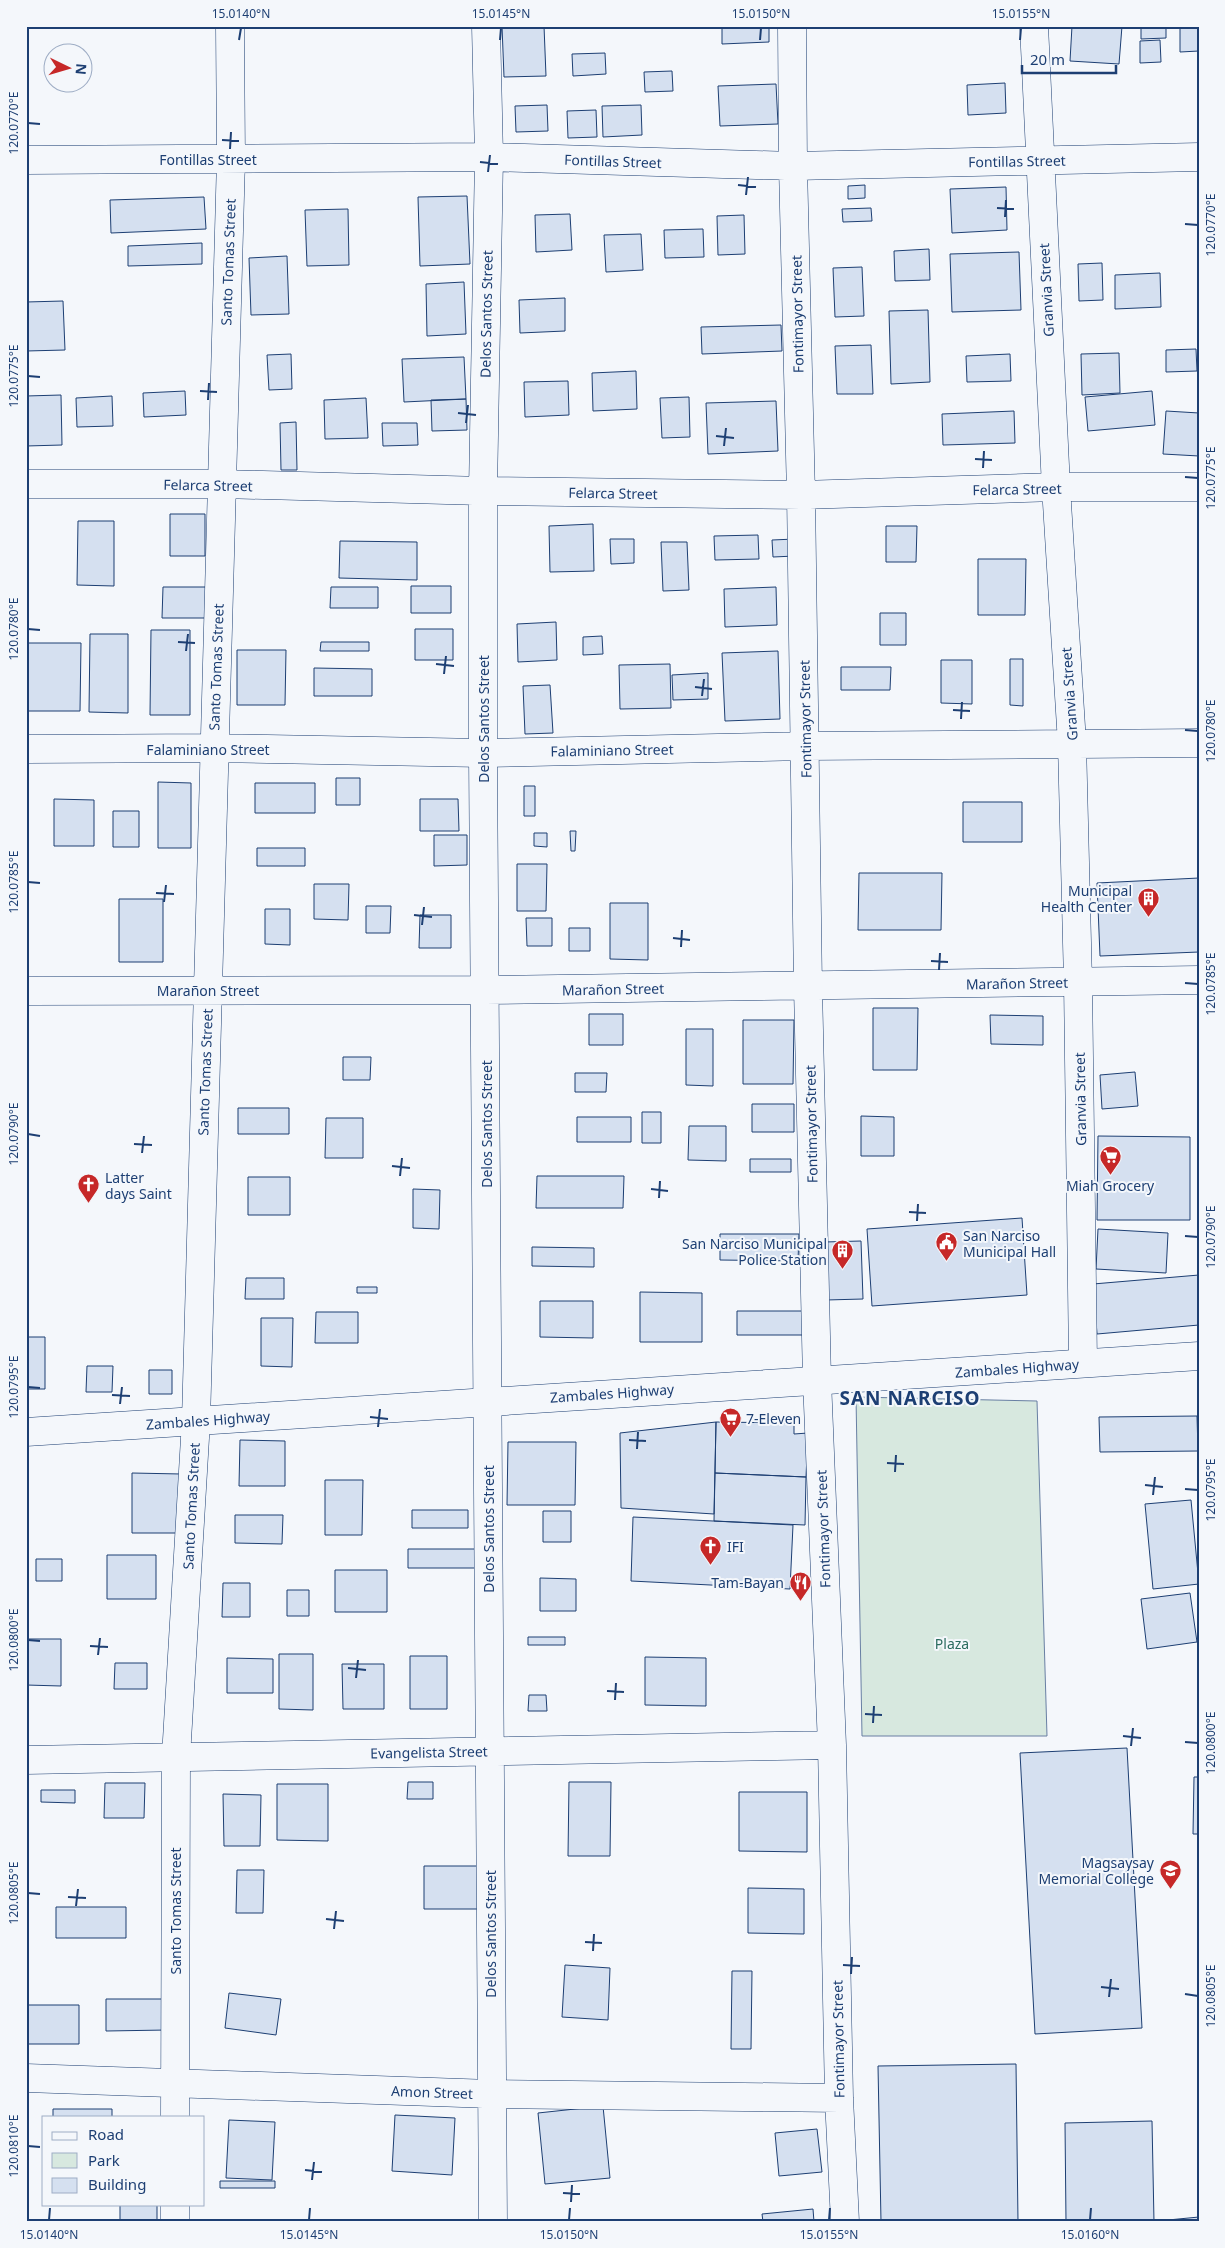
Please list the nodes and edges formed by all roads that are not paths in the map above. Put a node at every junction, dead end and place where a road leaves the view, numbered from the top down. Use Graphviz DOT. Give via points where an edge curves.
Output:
graph roads {
  1 [pos="230,26"];
  2 [pos="486,26"];
  3 [pos="792,26"];
  4 [pos="1034,26"];
  5 [pos="489,157"];
  6 [pos="1199,157"];
  7 [pos="231,159"];
  8 [pos="26,160"];
  9 [pos="1039,160"];
  10 [pos="793,166"];
  11 [pos="26,484"];
  12 [pos="222,484"];
  13 [pos="1199,487"];
  14 [pos="1056,488"];
  15 [pos="483,492"];
  16 [pos="801,494"];
  17 [pos="1072,743"];
  18 [pos="1199,743"];
  19 [pos="805,746"];
  20 [pos="214,748"];
  21 [pos="26,750"];
  22 [pos="483,753"];
  23 [pos="1199,980"];
  24 [pos="1078,982"];
  25 [pos="808,987"];
  26 [pos="207,989"];
  27 [pos="485,990"];
  28 [pos="26,991"];
  29 [pos="1199,1356"];
  30 [pos="1083,1363"];
  31 [pos="817,1380"];
  32 [pos="487,1402"];
  33 [pos="196,1421"];
  34 [pos="26,1432"];
  35 [pos="832,1745"];
  36 [pos="489,1750"];
  37 [pos="176,1757"];
  38 [pos="26,1760"];
  39 [pos="26,2078"];
  40 [pos="175,2083"];
  41 [pos="491,2094"];
  42 [pos="838,2098"];
  43 [pos="175,2116"];
  44 [pos="175,2206"];
  45 [pos="175,2222"];
  46 [pos="493,2222"];
  47 [pos="845,2222"];
  1 -- 7 [label="street, Santo Tomas Street"];
  2 -- 5 [label="street, Delos Santos Street"];
  3 -- 10 [label="street, Fontimayor Street"];
  4 -- 9 [label="street, Granvia Street"];
  5 -- 7 [label="street, Fontillas Street"];
  5 -- 10 [label="street, Fontillas Street"];
  5 -- 15 [label="street, Delos Santos Street"];
  6 -- 9 [label="street, Fontillas Street"];
  7 -- 8 [label="street, Fontillas Street"];
  7 -- 12 [label="street, Santo Tomas Street"];
  9 -- 10 [label="street, Fontillas Street"];
  9 -- 14 [label="street, Granvia Street"];
  10 -- 16 [label="street, Fontimayor Street"];
  11 -- 12 [label="street, Felarca Street"];
  12 -- 15 [label="street, Felarca Street"];
  12 -- 20 [label="street, Santo Tomas Street"];
  13 -- 14 [label="street, Felarca Street"];
  14 -- 16 [label="street, Felarca Street"];
  14 -- 17 [label="street, Granvia Street"];
  15 -- 16 [label="street, Felarca Street"];
  15 -- 22 [label="street, Delos Santos Street"];
  16 -- 19 [label="street, Fontimayor Street"];
  17 -- 18 [label="street, Falaminiano Street"];
  17 -- 19 [label="street, Falaminiano Street"];
  17 -- 24 [label="street, Granvia Street"];
  19 -- 22 [label="street, Falaminiano Street"];
  19 -- 25 [label="street, Fontimayor Street"];
  20 -- 21 [label="street, Falaminiano Street"];
  20 -- 22 [label="street, Falaminiano Street"];
  20 -- 26 [label="street, Santo Tomas Street"];
  22 -- 27 [label="street, Delos Santos Street"];
  23 -- 24 [label="street, Marañon Street"];
  24 -- 25 [label="street, Marañon Street"];
  24 -- 30 [label="street, Granvia Street"];
  25 -- 27 [label="street, Marañon Street"];
  25 -- 31 [label="street, Fontimayor Street"];
  26 -- 27 [label="street, Marañon Street"];
  26 -- 28 [label="street, Marañon Street"];
  26 -- 33 [label="street, Santo Tomas Street"];
  27 -- 32 [label="street, Delos Santos Street"];
  29 -- 30 [label="street, Zambales Highway"];
  30 -- 31 [label="street, Zambales Highway"];
  31 -- 32 [label="street, Zambales Highway"];
  31 -- 35 [label="street, Fontimayor Street"];
  32 -- 33 [label="street, Zambales Highway"];
  32 -- 36 [label="street, Delos Santos Street"];
  33 -- 34 [label="street, Zambales Highway"];
  33 -- 37 [label="street, Santo Tomas Street"];
  35 -- 36 [label="street, Evangelista Street"];
  35 -- 42 [label="street, Fontimayor Street"];
  36 -- 37 [label="street, Evangelista Street"];
  36 -- 41 [label="street, Delos Santos Street"];
  37 -- 38 [label="street, Evangelista Street"];
  37 -- 40 [label="street, Santo Tomas Street"];
  39 -- 40 [label="street, Amon Street"];
  40 -- 41 [label="street, Amon Street"];
  40 -- 43 [label="street, Santo Tomas Street"];
  41 -- 42 [label="street, Amon Street"];
  41 -- 46 [label="street, Delos Santos Street"];
  42 -- 47 [label="street, Fontimayor Street"];
  44 -- 45 [label="street"];
}
